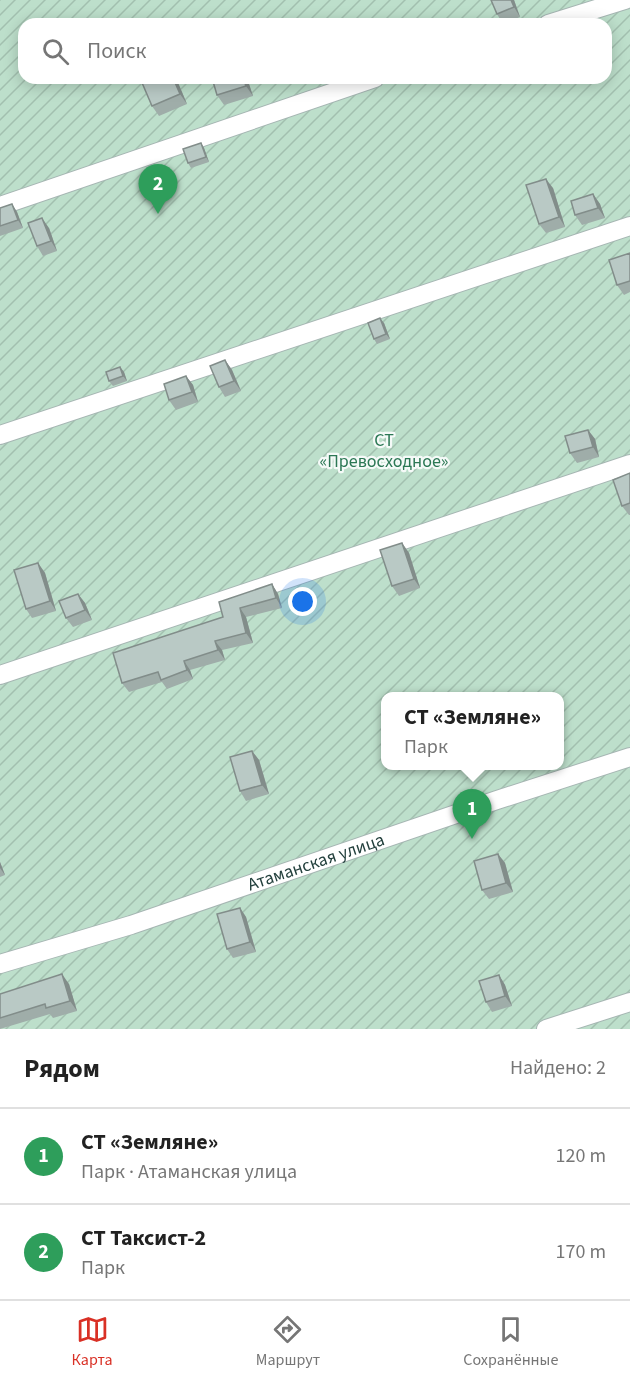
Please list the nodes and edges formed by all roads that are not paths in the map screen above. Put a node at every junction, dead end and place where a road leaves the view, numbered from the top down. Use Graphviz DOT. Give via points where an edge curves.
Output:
graph roads {
  1 [pos="625,0"];
  2 [pos="567,18"];
  3 [pos="357,84"];
  4 [pos="0,206"];
  5 [pos="630,226"];
  6 [pos="0,435"];
  7 [pos="630,464"];
  8 [pos="0,675"];
  9 [pos="630,757"];
  10 [pos="0,964"];
  11 [pos="630,1002"];
  12 [pos="546,1029"];
  1 -- 2 [label="street"];
  3 -- 4 [label="street"];
  5 -- 6 [label="street"];
  7 -- 8 [label="street"];
  9 -- 10 [label="street, Атаманская улица" via="131,925"];
  11 -- 12 [label="street"];
}
